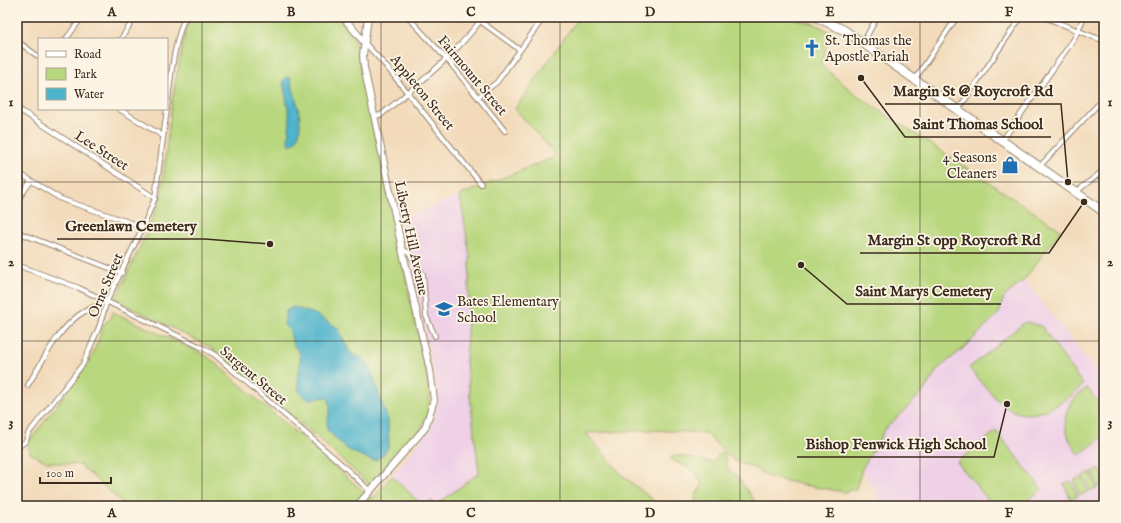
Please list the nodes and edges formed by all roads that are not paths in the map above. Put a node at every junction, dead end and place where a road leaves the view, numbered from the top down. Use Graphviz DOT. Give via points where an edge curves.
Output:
graph roads {
  1 [pos="135,17"];
  2 [pos="343,17"];
  3 [pos="368,17"];
  4 [pos="408,17"];
  5 [pos="544,17"];
  6 [pos="877,17"];
  7 [pos="957,17"];
  8 [pos="1022,17"];
  9 [pos="1044,17"];
  10 [pos="1084,17"];
  11 [pos="184,18"];
  12 [pos="822,18"];
  13 [pos="481,19"];
  14 [pos="80,20"];
  15 [pos="1078,32"];
  16 [pos="67,38"];
  17 [pos="122,38"];
  18 [pos="17,41"];
  19 [pos="1104,41"];
  20 [pos="364,42"];
  21 [pos="863,44"];
  22 [pos="520,50"];
  23 [pos="38,55"];
  24 [pos="446,58"];
  25 [pos="914,80"];
  26 [pos="408,92"];
  27 [pos="478,97"];
  28 [pos="1104,98"];
  29 [pos="168,99"];
  30 [pos="17,108"];
  31 [pos="121,110"];
  32 [pos="167,110"];
  33 [pos="958,110"];
  34 [pos="374,116"];
  35 [pos="505,131"];
  36 [pos="164,136"];
  37 [pos="1002,141"];
  38 [pos="1039,167"];
  39 [pos="1104,170"];
  40 [pos="17,172"];
  41 [pos="31,181"];
  42 [pos="481,184"];
  43 [pos="1076,193"];
  44 [pos="155,198"];
  45 [pos="17,202"];
  46 [pos="1104,212"];
  47 [pos="143,227"];
  48 [pos="17,232"];
  49 [pos="402,249"];
  50 [pos="17,265"];
  51 [pos="122,273"];
  52 [pos="107,301"];
  53 [pos="435,336"];
  54 [pos="28,385"];
  55 [pos="17,448"];
  56 [pos="370,491"];
  57 [pos="357,506"];
  1 -- 17 [label="street"];
  2 -- 20 [label="main road, Appleton Street"];
  3 -- 20 [label="main road, Liberty Hill Avenue"];
  4 -- 24 [label="street, Fairmount Street"];
  5 -- 22 [label="street"];
  6 -- 21 [label="street"];
  7 -- 25 [label="street"];
  8 -- 33 [label="street"];
  9 -- 15 [label="street"];
  10 -- 15 [label="street"];
  11 -- 29 [label="street, Orne Street" via="172,63"];
  12 -- 21 [label="highway"];
  13 -- 22 [label="street"];
  13 -- 24 [label="street" via="461,46"];
  14 -- 16 [label="street"];
  15 -- 19 [label="street"];
  15 -- 37 [label="street"];
  18 -- 23 [label="street"];
  20 -- 26 [label="street, Appleton Street"];
  20 -- 34 [label="main road, Liberty Hill Avenue" via="364,67"];
  21 -- 25 [label="highway"];
  22 -- 27 [label="street" via="497,82"];
  24 -- 26 [label="street"];
  24 -- 27 [label="street, Fairmount Street"];
  25 -- 33 [label="highway"];
  26 -- 34 [label="street" via="381,115"];
  26 -- 42 [label="street, Appleton Street"];
  27 -- 35 [label="street, Fairmount Street"];
  28 -- 38 [label="street"];
  30 -- 44 [label="street, Lee Street"];
  31 -- 36 [label="street"];
  32 -- 36 [label="street, Orne Street"];
  33 -- 37 [label="highway"];
  34 -- 49 [label="main road, Liberty Hill Avenue"];
  36 -- 44 [label="street, Orne Street"];
  37 -- 38 [label="highway"];
  38 -- 43 [label="highway"];
  39 -- 43 [label="street"];
  40 -- 41 [label="street"];
  41 -- 45 [label="street"];
  41 -- 47 [label="street" via="61,199"];
  43 -- 46 [label="highway"];
  44 -- 47 [label="street, Orne Street"];
  47 -- 51 [label="street, Orne Street"];
  48 -- 51 [label="street"];
  49 -- 53 [label="street" via="408,252 423,274 426,316"];
  49 -- 56 [label="main road, Liberty Hill Avenue" via="430,370 433,406 425,428"];
  50 -- 52 [label="street, Sargent Street"];
  51 -- 52 [label="street, Orne Street"];
  52 -- 54 [label="street" via="70,322"];
  52 -- 55 [label="street, Orne Street" via="83,364 26,440"];
  52 -- 56 [label="street, Sargent Street" via="189,340 215,356"];
  56 -- 57 [label="main road, Liberty Hill Avenue"];
}
